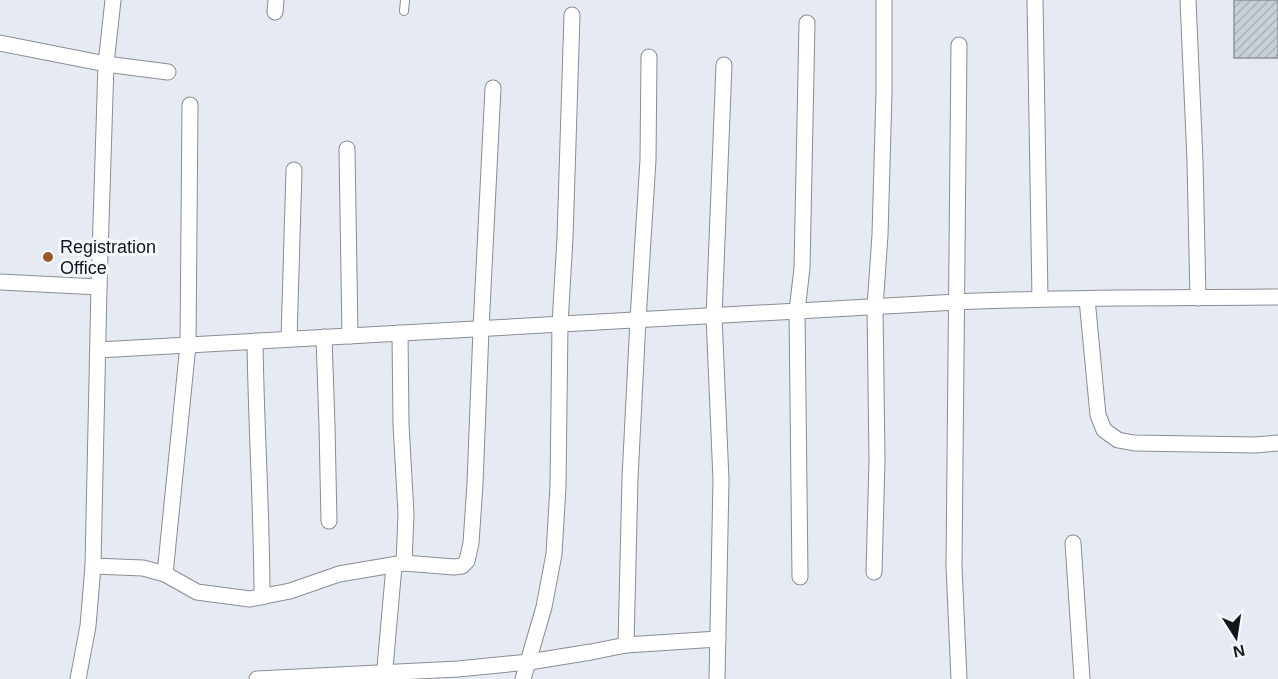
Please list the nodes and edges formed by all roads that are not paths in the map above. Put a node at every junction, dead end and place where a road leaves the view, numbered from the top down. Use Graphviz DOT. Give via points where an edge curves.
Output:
graph roads {
  1 [pos="113,0"];
  2 [pos="405,0"];
  3 [pos="884,0"];
  4 [pos="1035,0"];
  5 [pos="1188,0"];
  6 [pos="404,11"];
  7 [pos="572,15"];
  8 [pos="807,23"];
  9 [pos="0,43"];
  10 [pos="959,45"];
  11 [pos="649,57"];
  12 [pos="106,64"];
  13 [pos="724,65"];
  14 [pos="168,72"];
  15 [pos="493,88"];
  16 [pos="190,105"];
  17 [pos="347,149"];
  18 [pos="294,170"];
  19 [pos="0,282"];
  20 [pos="99,287"];
  21 [pos="1278,297"];
  22 [pos="1040,298"];
  23 [pos="1197,298"];
  24 [pos="1087,299"];
  25 [pos="957,302"];
  26 [pos="875,307"];
  27 [pos="797,311"];
  28 [pos="714,316"];
  29 [pos="638,320"];
  30 [pos="560,324"];
  31 [pos="481,329"];
  32 [pos="400,333"];
  33 [pos="350,336"];
  34 [pos="324,337"];
  35 [pos="289,339"];
  36 [pos="255,341"];
  37 [pos="188,345"];
  38 [pos="98,350"];
  39 [pos="1278,443"];
  40 [pos="329,521"];
  41 [pos="1073,543"];
  42 [pos="399,564"];
  43 [pos="93,566"];
  44 [pos="874,572"];
  45 [pos="165,574"];
  46 [pos="800,577"];
  47 [pos="262,597"];
  48 [pos="718,639"];
  49 [pos="626,645"];
  50 [pos="529,662"];
  51 [pos="385,676"];
  52 [pos="78,679"];
  53 [pos="257,679"];
  54 [pos="523,679"];
  55 [pos="717,679"];
  56 [pos="959,679"];
  57 [pos="1082,679"];
  1 -- 12 [label="street"];
  2 -- 6 [label="lane"];
  3 -- 26 [label="street"];
  4 -- 22 [label="street"];
  5 -- 23 [label="street"];
  7 -- 30 [label="street"];
  8 -- 27 [label="street" via="802,268"];
  9 -- 12 [label="street"];
  10 -- 25 [label="street"];
  11 -- 29 [label="street" via="648,160"];
  12 -- 14 [label="street"];
  12 -- 20 [label="street"];
  13 -- 28 [label="street"];
  15 -- 31 [label="street"];
  16 -- 37 [label="street"];
  17 -- 33 [label="street"];
  18 -- 35 [label="street"];
  19 -- 20 [label="street"];
  20 -- 38 [label="street"];
  21 -- 23 [label="street"];
  22 -- 24 [label="street"];
  22 -- 25 [label="street"];
  23 -- 24 [label="street"];
  24 -- 39 [label="street" via="1098,415 1104,430 1118,440 1134,443"];
  25 -- 26 [label="street"];
  25 -- 56 [label="street" via="954,566"];
  26 -- 27 [label="street"];
  26 -- 44 [label="street"];
  27 -- 28 [label="street"];
  27 -- 46 [label="street"];
  28 -- 29 [label="street"];
  28 -- 48 [label="street" via="721,480"];
  29 -- 30 [label="street"];
  29 -- 49 [label="street"];
  30 -- 31 [label="street"];
  30 -- 50 [label="street" via="554,554"];
  31 -- 32 [label="street"];
  31 -- 42 [label="street" via="475,484 467,561 454,567"];
  32 -- 33 [label="street"];
  32 -- 42 [label="street" via="406,514"];
  33 -- 34 [label="street"];
  34 -- 35 [label="street"];
  34 -- 40 [label="street"];
  35 -- 36 [label="street"];
  36 -- 37 [label="street"];
  36 -- 47 [label="street"];
  37 -- 38 [label="street"];
  37 -- 45 [label="street"];
  38 -- 43 [label="street"];
  41 -- 57 [label="street"];
  42 -- 47 [label="street" via="339,574"];
  42 -- 51 [label="street"];
  43 -- 45 [label="street" via="143,567"];
  43 -- 52 [label="street"];
  45 -- 47 [label="street" via="197,592"];
  48 -- 49 [label="street"];
  48 -- 55 [label="street"];
  49 -- 50 [label="street"];
  50 -- 51 [label="street"];
  50 -- 54 [label="street"];
  51 -- 53 [label="street"];
}
